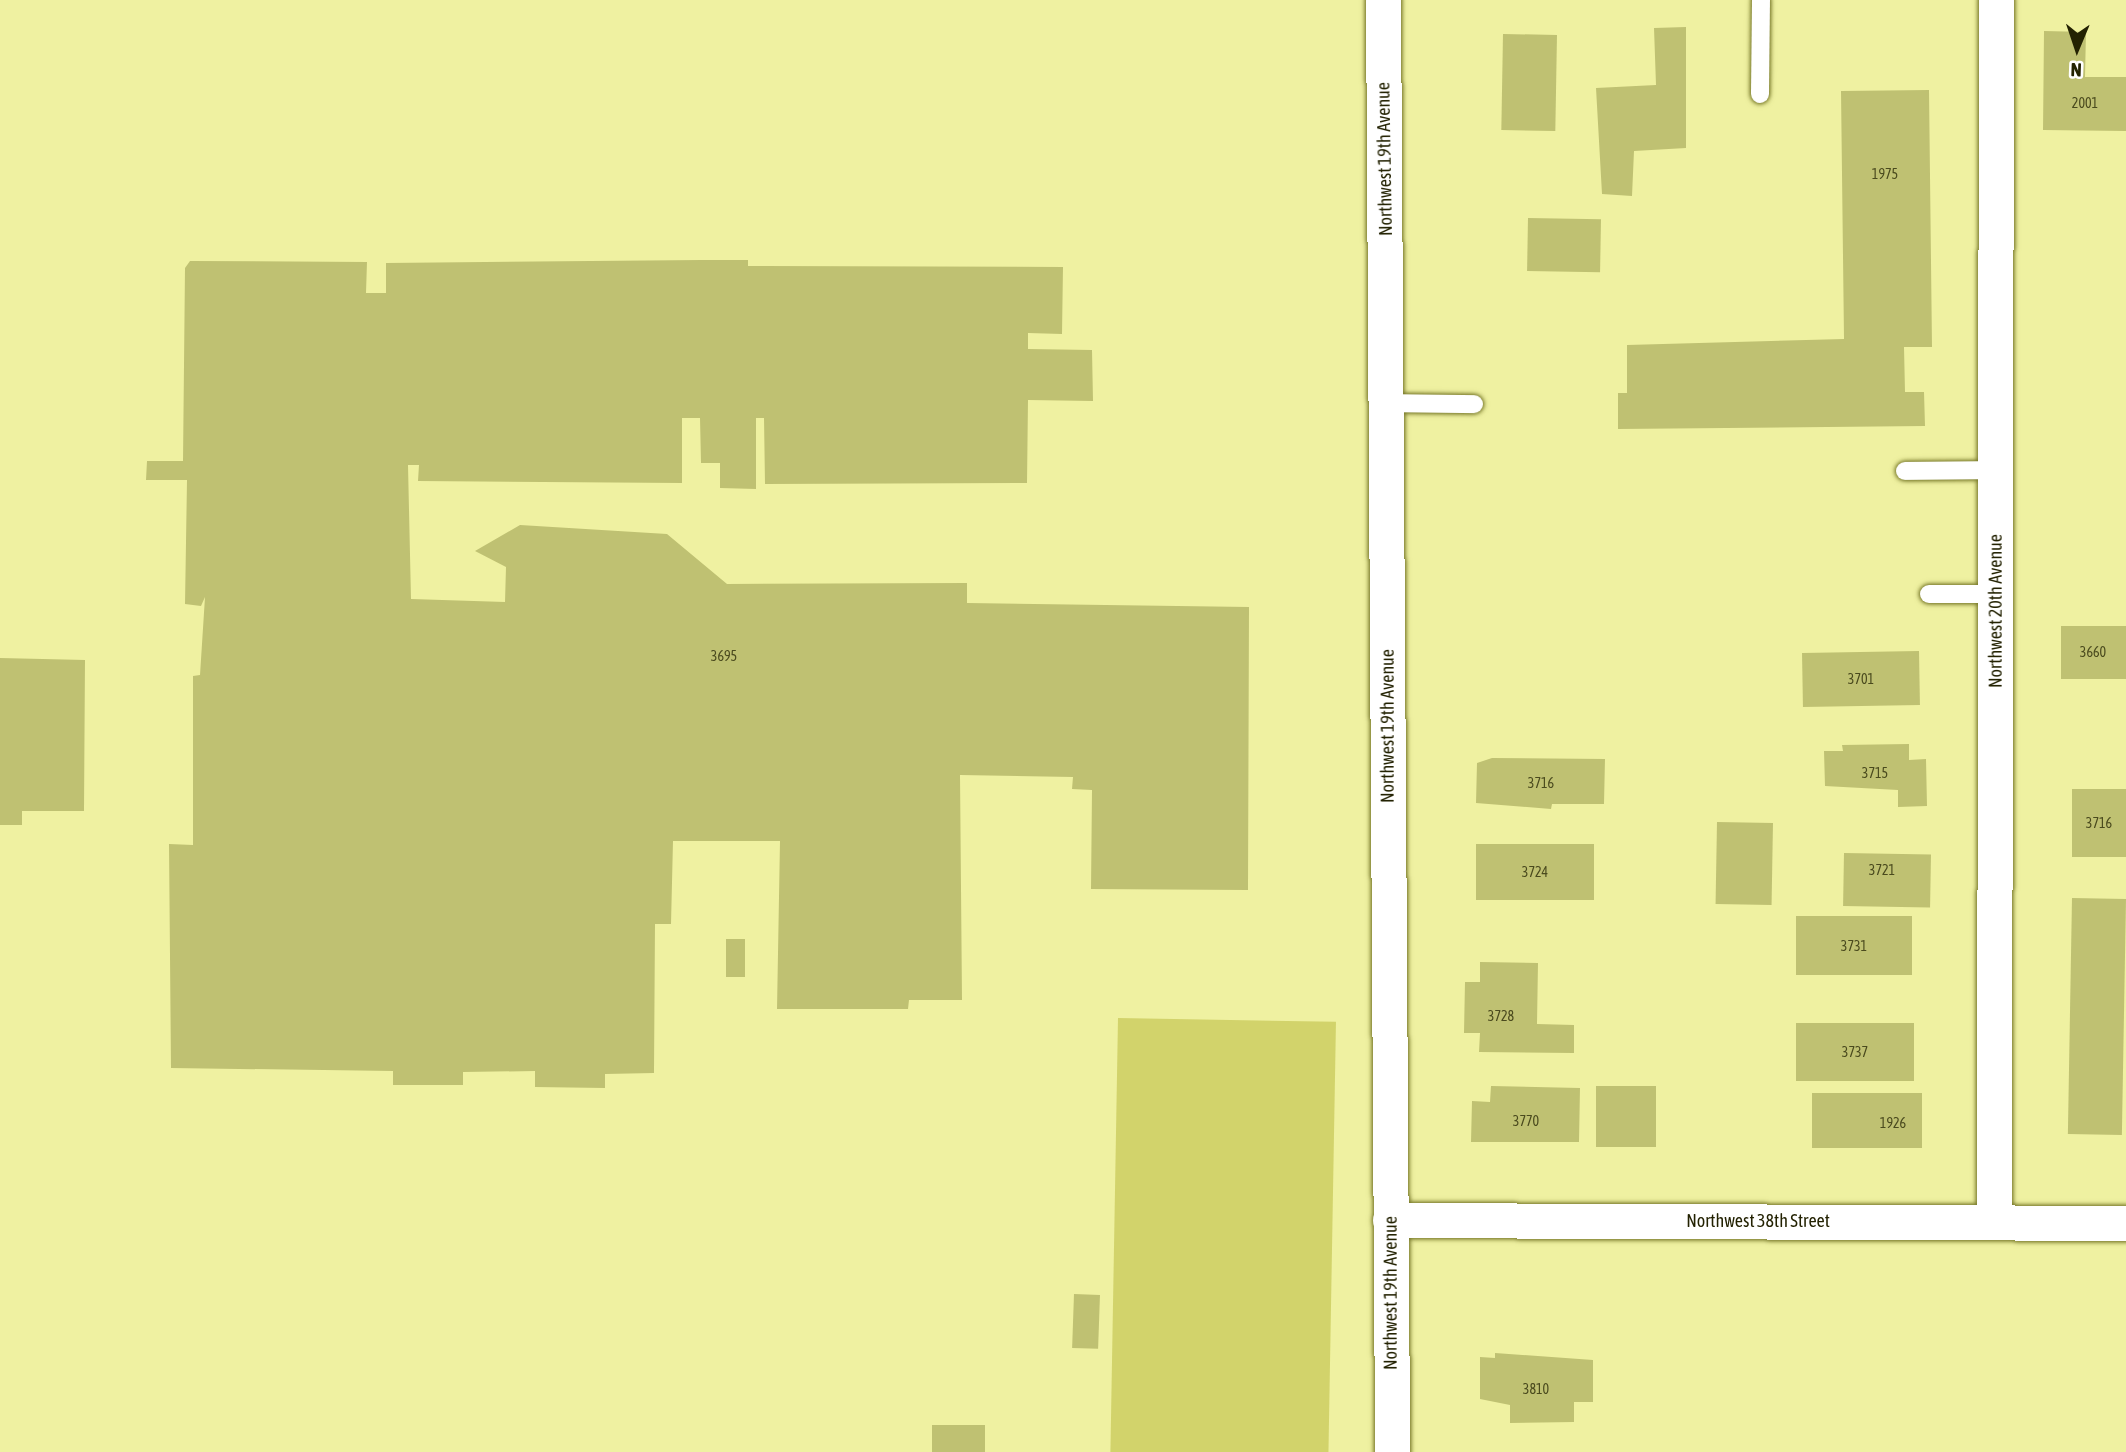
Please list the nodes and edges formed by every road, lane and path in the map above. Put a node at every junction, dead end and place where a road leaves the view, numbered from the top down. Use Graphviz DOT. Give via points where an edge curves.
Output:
graph roads {
  1 [pos="1383,0"];
  2 [pos="1761,0"];
  3 [pos="1996,0"];
  4 [pos="1760,94"];
  5 [pos="1387,403"];
  6 [pos="1474,404"];
  7 [pos="1996,470"];
  8 [pos="1905,471"];
  9 [pos="1929,594"];
  10 [pos="1996,594"];
  11 [pos="1390,1220"];
  12 [pos="1994,1222"];
  13 [pos="2126,1223"];
  14 [pos="1392,1452"];
  1 -- 5 [label="street, Northwest 19th Avenue"];
  2 -- 4 [label="lane"];
  3 -- 7 [label="street, Northwest 20th Avenue"];
  5 -- 6 [label="lane"];
  5 -- 11 [label="street, Northwest 19th Avenue"];
  7 -- 8 [label="lane"];
  7 -- 10 [label="street, Northwest 20th Avenue"];
  9 -- 10 [label="lane"];
  10 -- 12 [label="street, Northwest 20th Avenue"];
  11 -- 12 [label="street, Northwest 38th Street"];
  11 -- 14 [label="street, Northwest 19th Avenue"];
  12 -- 13 [label="street, Northwest 38th Street"];
}
